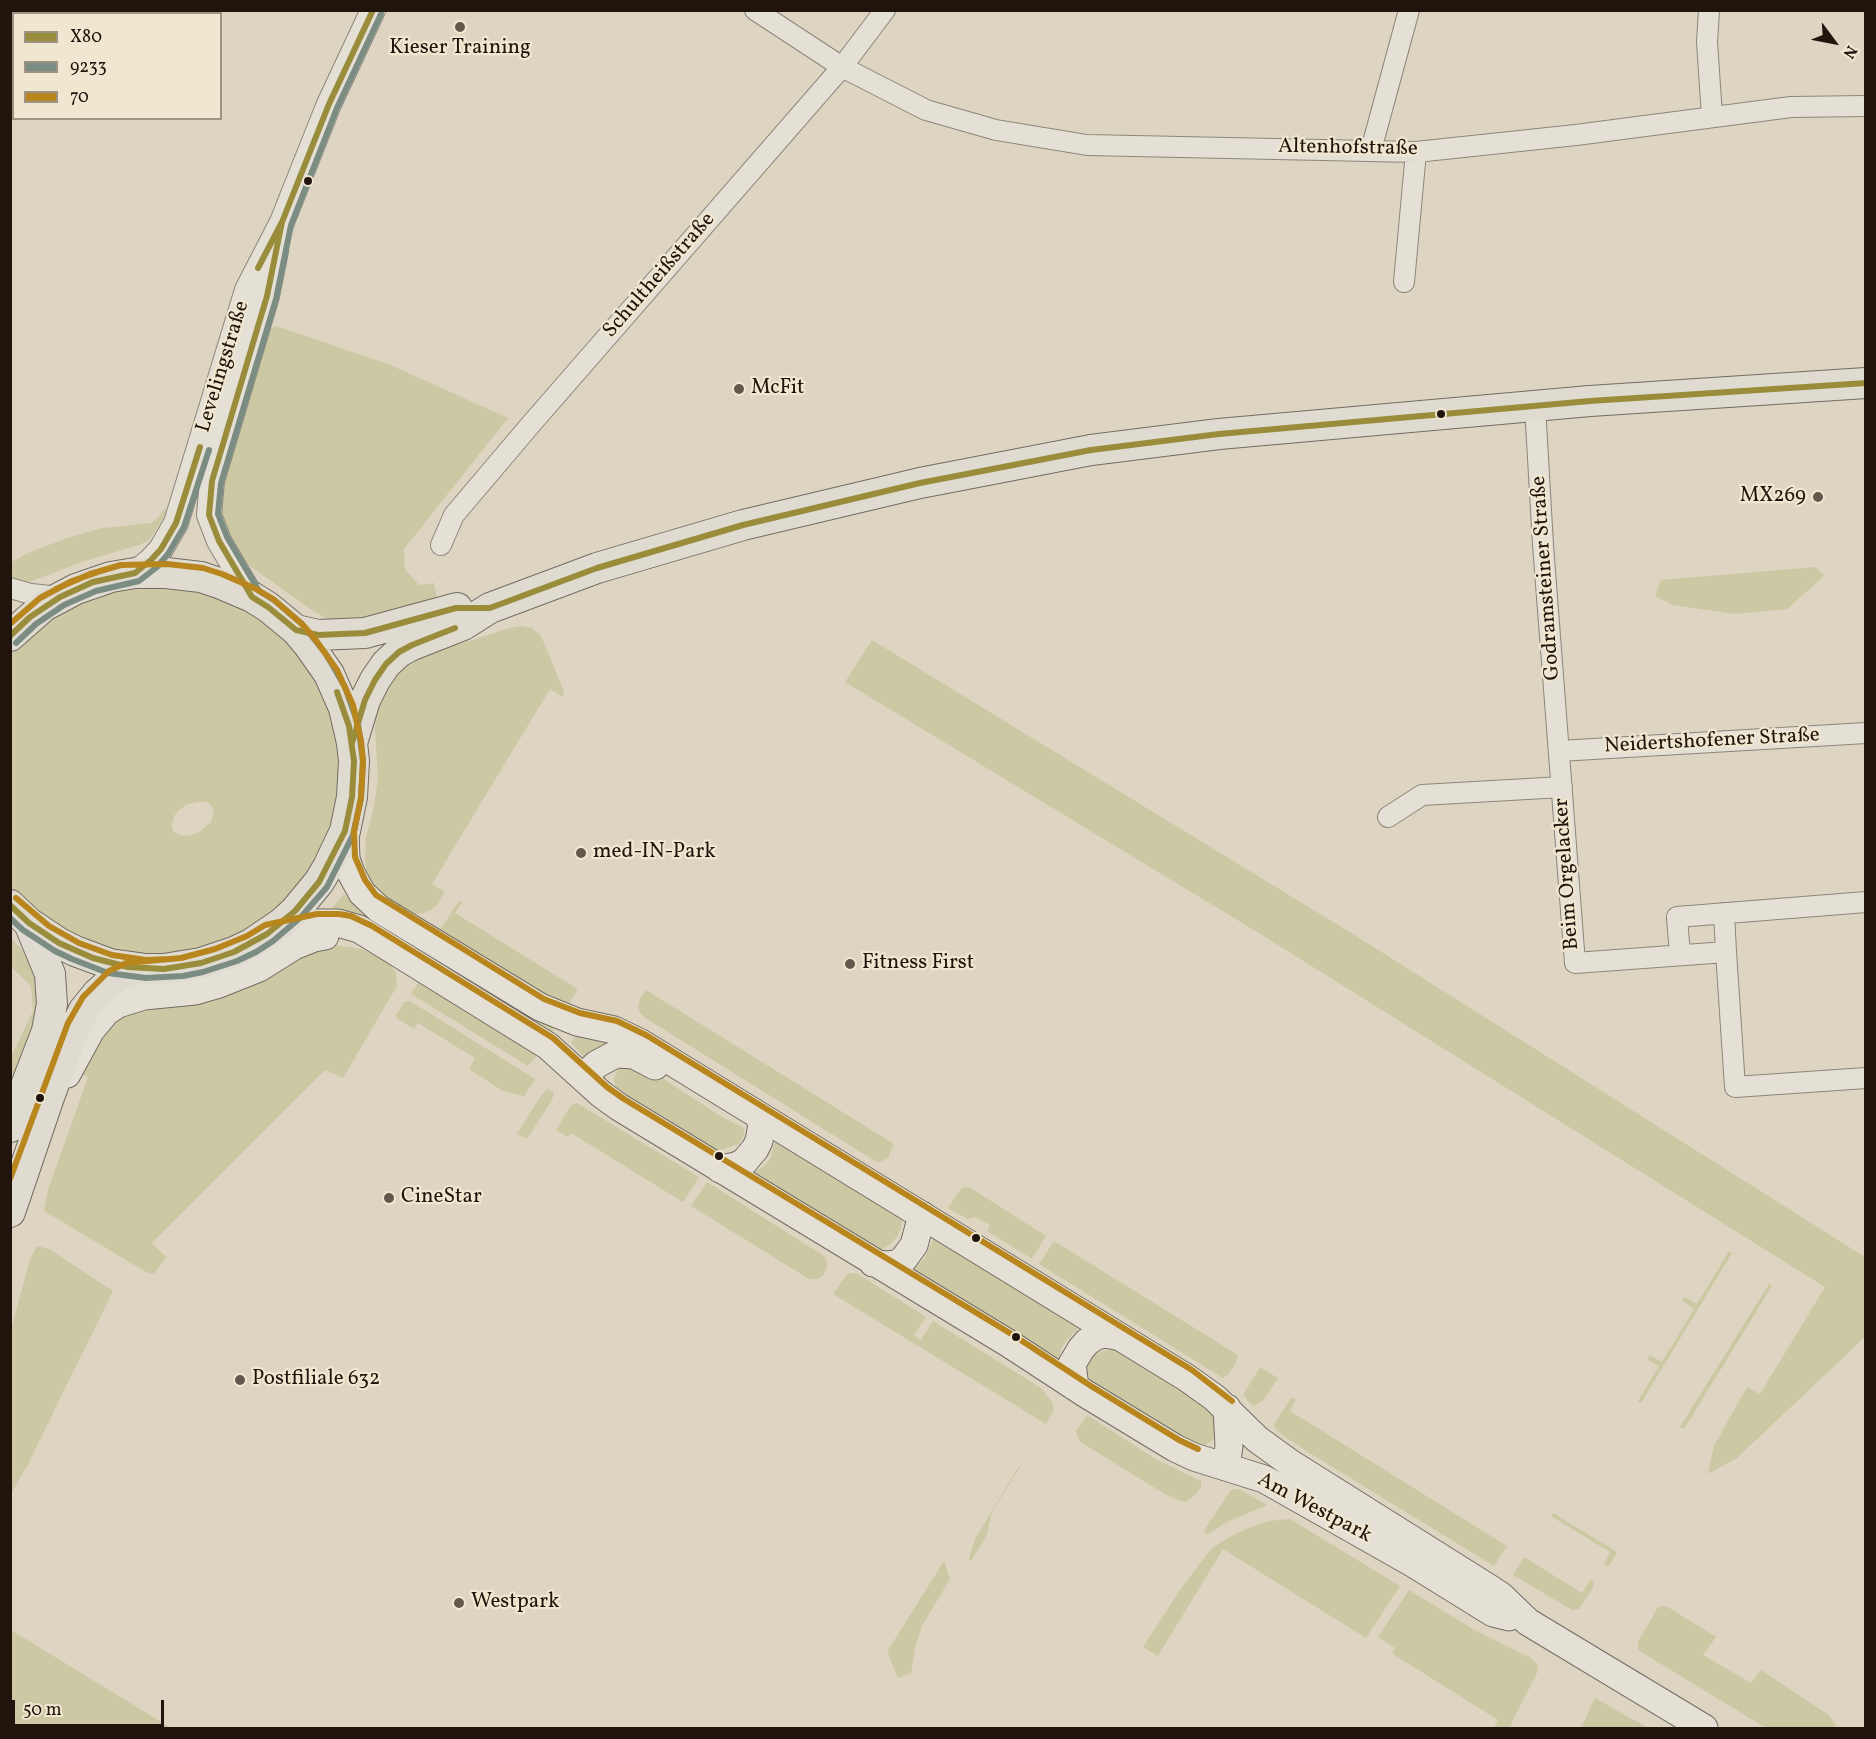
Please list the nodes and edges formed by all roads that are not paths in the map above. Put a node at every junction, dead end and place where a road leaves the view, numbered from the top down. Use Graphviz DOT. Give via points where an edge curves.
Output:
graph roads {
  1 [pos="373,10"];
  2 [pos="755,10"];
  3 [pos="885,10"];
  4 [pos="1408,10"];
  5 [pos="1709,10"];
  6 [pos="842,67"];
  7 [pos="1866,106"];
  8 [pos="1712,116"];
  9 [pos="1371,150"];
  10 [pos="1416,152"];
  11 [pos="282,222"];
  12 [pos="1404,282"];
  13 [pos="1866,383"];
  14 [pos="1534,406"];
  15 [pos="441,545"];
  16 [pos="135,573"];
  17 [pos="10,588"];
  18 [pos="60,597"];
  19 [pos="252,597"];
  20 [pos="490,608"];
  21 [pos="296,630"];
  22 [pos="10,636"];
  23 [pos="1866,733"];
  24 [pos="352,742"];
  25 [pos="1559,751"];
  26 [pos="1562,787"];
  27 [pos="1388,817"];
  28 [pos="345,831"];
  29 [pos="1866,902"];
  30 [pos="1724,913"];
  31 [pos="20,914"];
  32 [pos="267,934"];
  33 [pos="377,941"];
  34 [pos="1726,952"];
  35 [pos="1680,955"];
  36 [pos="146,969"];
  37 [pos="583,1077"];
  38 [pos="1866,1078"];
  39 [pos="720,1090"];
  40 [pos="48,1101"];
  41 [pos="758,1115"];
  42 [pos="10,1127"];
  43 [pos="720,1169"];
  44 [pos="14,1198"];
  45 [pos="922,1215"];
  46 [pos="873,1263"];
  47 [pos="1116,1336"];
  48 [pos="1075,1387"];
  49 [pos="1228,1417"];
  50 [pos="1194,1457"];
  51 [pos="1226,1467"];
  52 [pos="1528,1622"];
  53 [pos="1704,1728"];
  1 -- 11 [label="street, Levelingstraße" via="329,104"];
  2 -- 6 [label="street, Altenhofstraße"];
  3 -- 6 [label="street, Schultheißstraße"];
  4 -- 9 [label="street"];
  5 -- 8 [label="street"];
  6 -- 9 [label="street, Altenhofstraße" via="926,110 996,130 1087,144"];
  6 -- 15 [label="street, Schultheißstraße" via="524,431 454,515"];
  7 -- 8 [label="street, Altenhofstraße" via="1791,107"];
  8 -- 10 [label="street, Altenhofstraße"];
  9 -- 10 [label="street, Altenhofstraße"];
  10 -- 12 [label="street"];
  11 -- 16 [label="street, Levelingstraße" via="247,290 176,523 161,549"];
  11 -- 19 [label="street, Levelingstraße" via="267,296 212,481 209,515 219,541"];
  13 -- 14 [label="main road"];
  14 -- 20 [label="main road" via="1208,436 1091,450 965,474 743,525 597,568"];
  14 -- 25 [label="street, Godramsteiner Straße"];
  16 -- 18 [label="main road" via="93,582"];
  16 -- 19 [label="main road" via="201,577"];
  17 -- 18 [label="street"];
  18 -- 22 [label="main road"];
  19 -- 21 [label="main road"];
  20 -- 21 [label="main road" via="456,608 351,635"];
  20 -- 24 [label="main road" via="464,624 399,652 386,664 365,700"];
  21 -- 24 [label="main road" via="329,674 344,708"];
  23 -- 25 [label="street, Neidertshofener Straße"];
  24 -- 28 [label="main road" via="354,779"];
  25 -- 26 [label="street, Beim Orgelacker"];
  26 -- 27 [label="street" via="1422,795"];
  26 -- 35 [label="street, Beim Orgelacker" via="1575,963"];
  28 -- 32 [label="main road" via="314,890"];
  28 -- 39 [label="main road, Am Westpark" via="351,873 362,893 379,909 540,1007 577,1022 614,1030"];
  29 -- 30 [label="street"];
  30 -- 34 [label="street"];
  30 -- 35 [label="street" via="1677,917"];
  31 -- 36 [label="main road" via="44,934 75,951 110,964"];
  31 -- 42 [label="main road" via="50,974 52,1004 47,1031"];
  32 -- 33 [label="main road, Am Westpark" via="318,923 338,923 359,929"];
  32 -- 36 [label="main road" via="234,952 201,963"];
  33 -- 37 [label="main road, Am Westpark" via="548,1046"];
  33 -- 40 [label="main road" via="331,935 314,938 259,968 219,984 118,1004 91,1030"];
  34 -- 35 [label="street, Beim Orgelacker"];
  34 -- 38 [label="street" via="1735,1087"];
  36 -- 40 [label="main road" via="116,978 90,1002 76,1026"];
  37 -- 39 [label="main road" via="606,1058 626,1053 685,1082"];
  37 -- 43 [label="main road, Am Westpark" via="619,1107"];
  39 -- 41 [label="main road, Am Westpark"];
  40 -- 44 [label="main road"];
  41 -- 43 [label="main road" via="762,1124 755,1149 744,1162"];
  41 -- 45 [label="main road, Am Westpark"];
  43 -- 46 [label="main road, Am Westpark"];
  45 -- 46 [label="main road" via="914,1245 903,1260 887,1265"];
  45 -- 47 [label="main road, Am Westpark"];
  46 -- 48 [label="main road, Am Westpark"];
  47 -- 48 [label="main road" via="1096,1336 1081,1348 1072,1364"];
  47 -- 49 [label="main road, Am Westpark" via="1187,1378"];
  48 -- 50 [label="main road, Am Westpark"];
  49 -- 50 [label="main road" via="1223,1443"];
  49 -- 51 [label="main road"];
  49 -- 52 [label="main road, Am Westpark" via="1271,1450 1495,1592"];
  50 -- 51 [label="main road, Am Westpark"];
  51 -- 52 [label="main road, Am Westpark" via="1264,1479 1493,1613"];
  52 -- 53 [label="main road, Am Westpark"];
}
